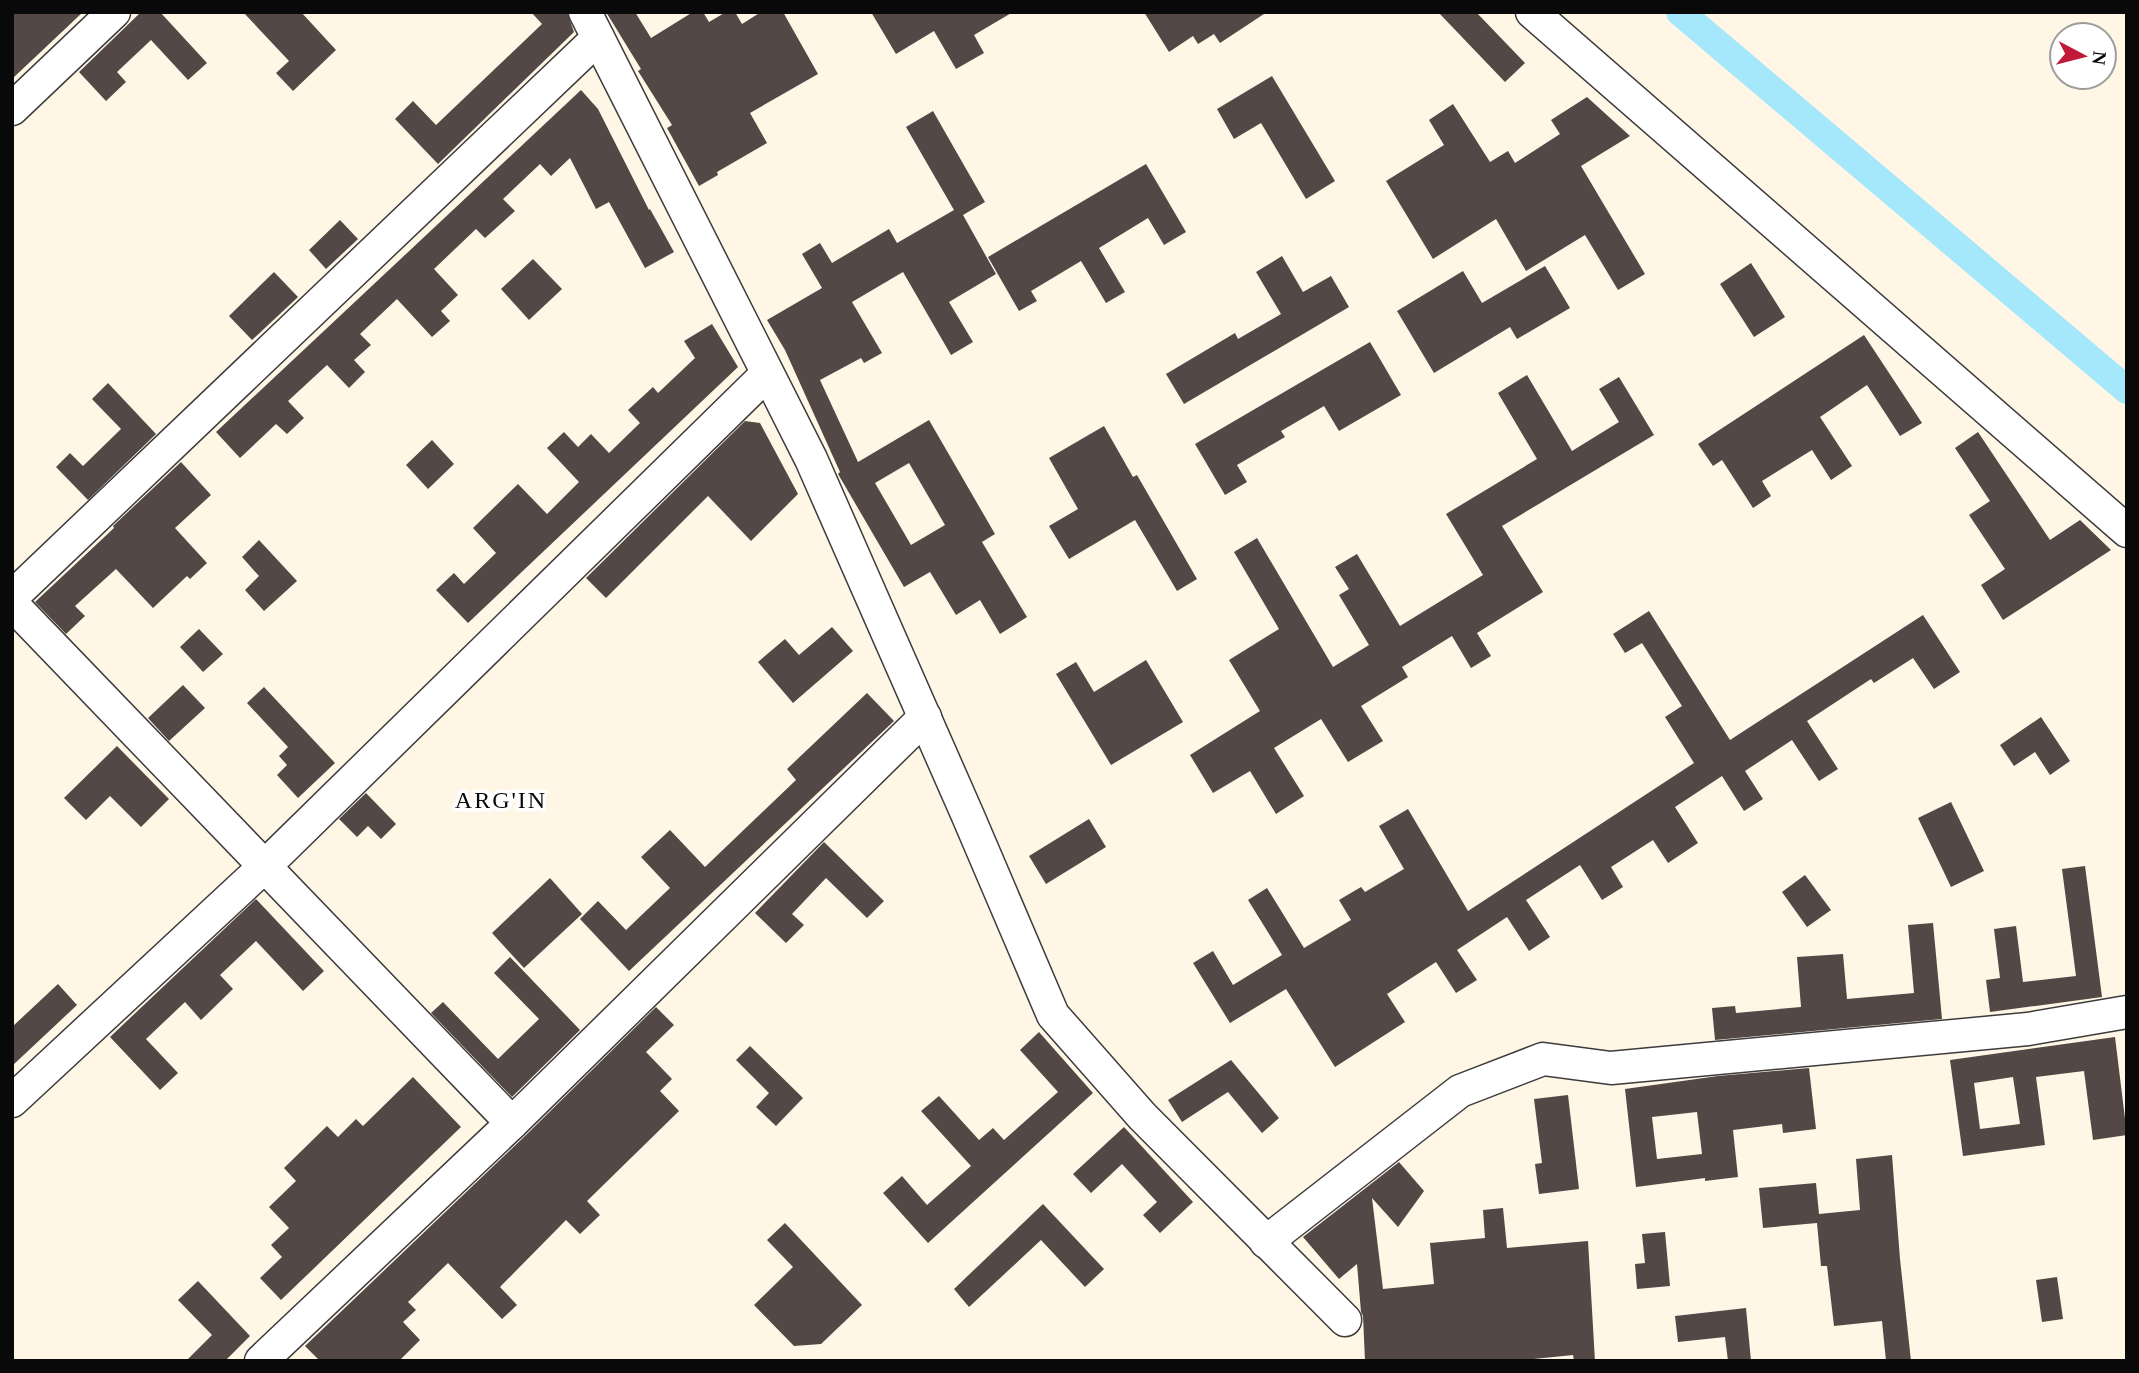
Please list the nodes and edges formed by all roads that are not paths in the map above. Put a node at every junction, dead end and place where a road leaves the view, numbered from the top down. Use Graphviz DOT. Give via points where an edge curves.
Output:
graph roads {
  1 [pos="114,12"];
  2 [pos="1532,12"];
  3 [pos="592,25"];
  4 [pos="12,109"];
  5 [pos="767,374"];
  6 [pos="2127,531"];
  7 [pos="12,597"];
  8 [pos="12,604"];
  9 [pos="925,717"];
  10 [pos="265,866"];
  11 [pos="2127,1012"];
  12 [pos="12,1101"];
  13 [pos="512,1123"];
  14 [pos="1266,1242"];
  15 [pos="1345,1320"];
  16 [pos="261,1361"];
  1 -- 4 [label="street"];
  2 -- 6 [label="street"];
  3 -- 5 [label="street"];
  3 -- 7 [label="street"];
  5 -- 9 [label="street" via="811,459"];
  5 -- 10 [label="street"];
  8 -- 10 [label="street"];
  9 -- 13 [label="street"];
  9 -- 14 [label="street" via="1053,1015 1142,1116"];
  10 -- 12 [label="street"];
  10 -- 13 [label="street"];
  11 -- 14 [label="street" via="2028,1030 1611,1068 1543,1059 1460,1091"];
  13 -- 16 [label="street"];
  14 -- 15 [label="street"];
}
